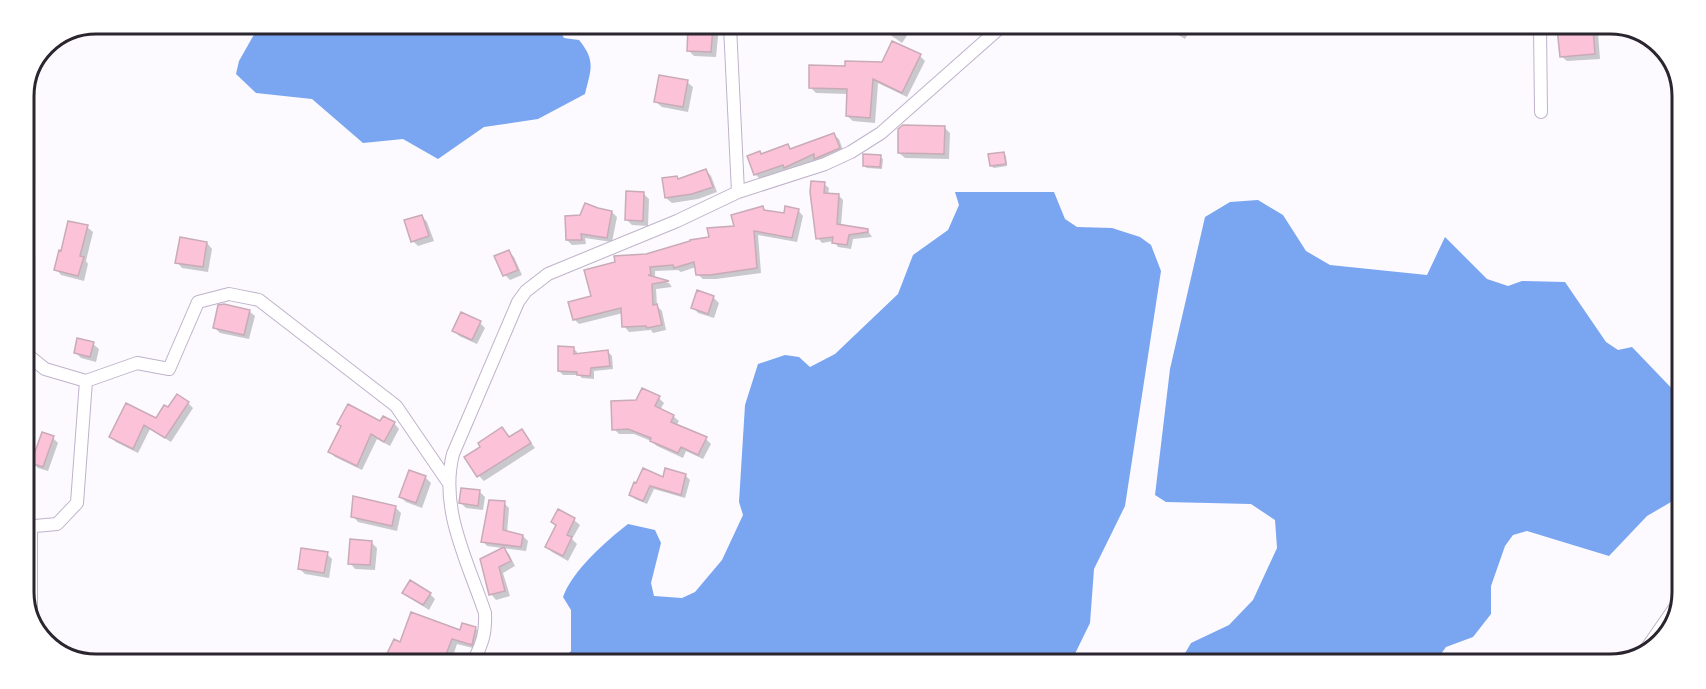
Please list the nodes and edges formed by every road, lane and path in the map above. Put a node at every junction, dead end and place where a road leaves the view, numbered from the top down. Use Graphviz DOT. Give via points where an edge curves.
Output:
graph roads {
  1 [pos="730,35"];
  2 [pos="992,35"];
  3 [pos="1540,35"];
  4 [pos="1541,112"];
  5 [pos="738,192"];
  6 [pos="35,361"];
  7 [pos="86,381"];
  8 [pos="448,482"];
  9 [pos="35,526"];
  10 [pos="476,654"];
  1 -- 5 [label="street"];
  2 -- 5 [label="street" via="866,143 825,164"];
  3 -- 4 [label="street"];
  5 -- 8 [label="street" via="548,274 526,291 453,454"];
  6 -- 7 [label="street" via="45,369"];
  7 -- 8 [label="street" via="137,363 169,369 198,302 229,294 259,300 396,406"];
  7 -- 9 [label="street" via="77,503 57,524"];
  8 -- 10 [label="street" via="455,528 485,613 486,627"];
}
